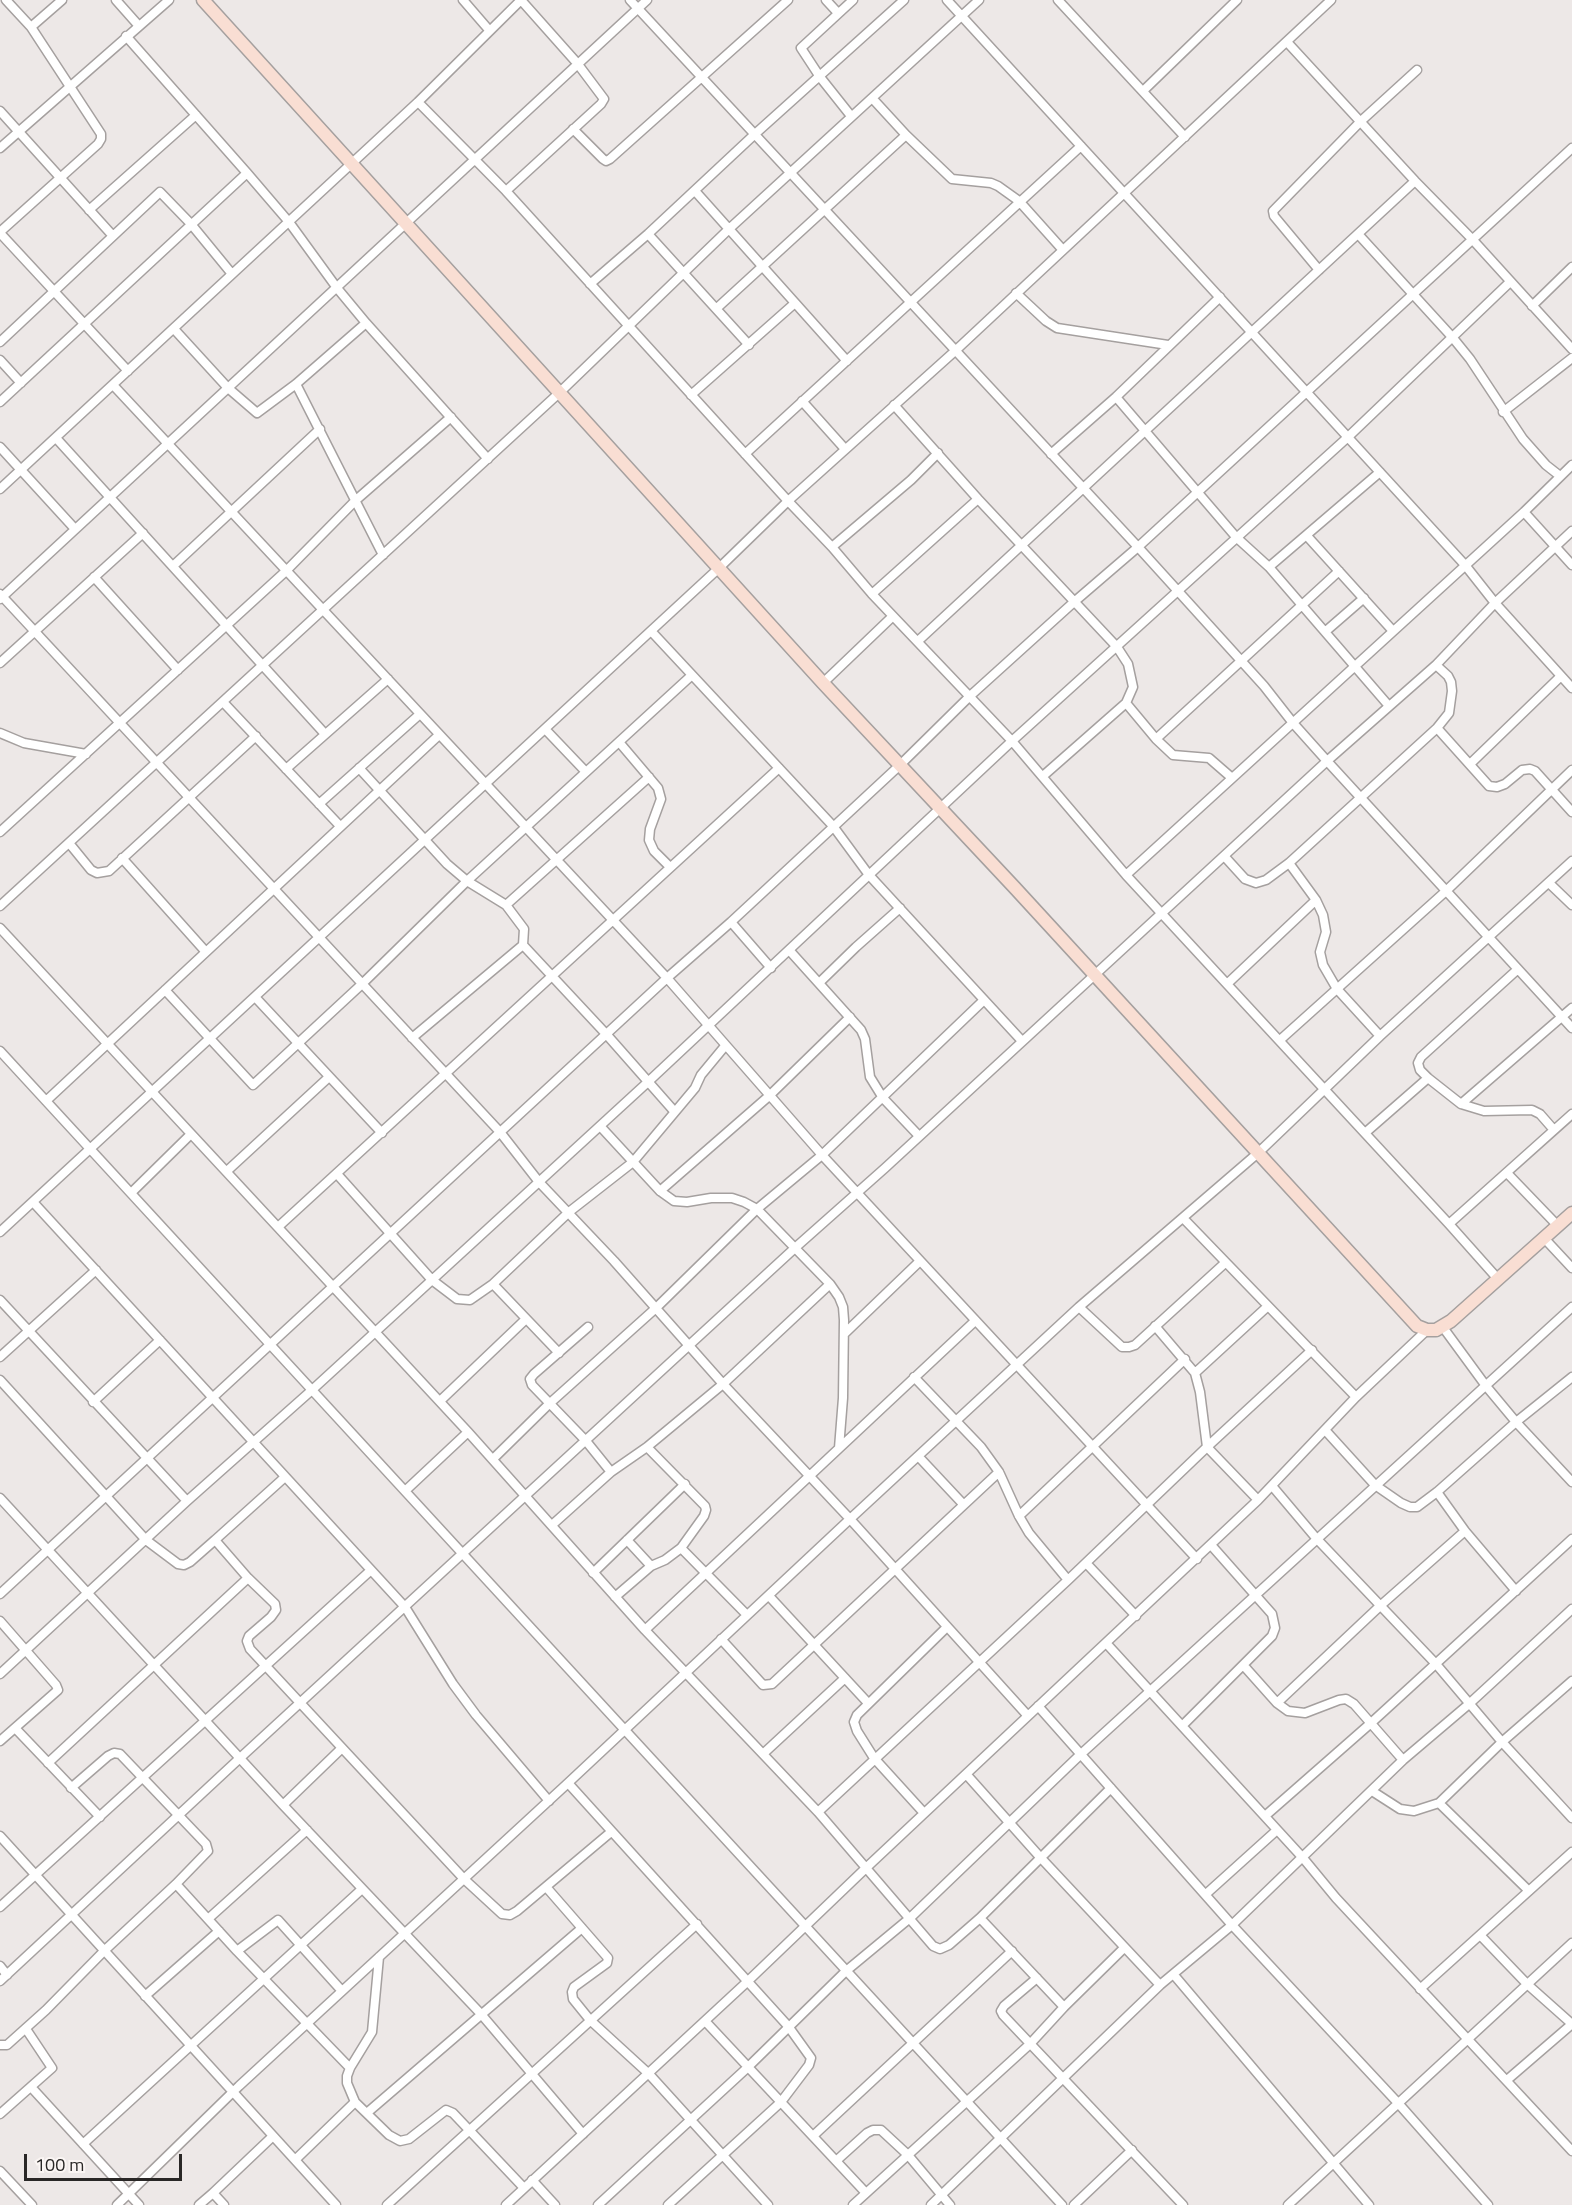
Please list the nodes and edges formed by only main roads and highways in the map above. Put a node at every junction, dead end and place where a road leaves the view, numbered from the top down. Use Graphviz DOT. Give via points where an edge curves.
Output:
graph roads {
  1 [pos="203,0"];
  2 [pos="1572,1213"];
  1 -- 2 [label="main road" via="558,394 1407,1318 1417,1326 1436,1330 1461,1313"];
}
